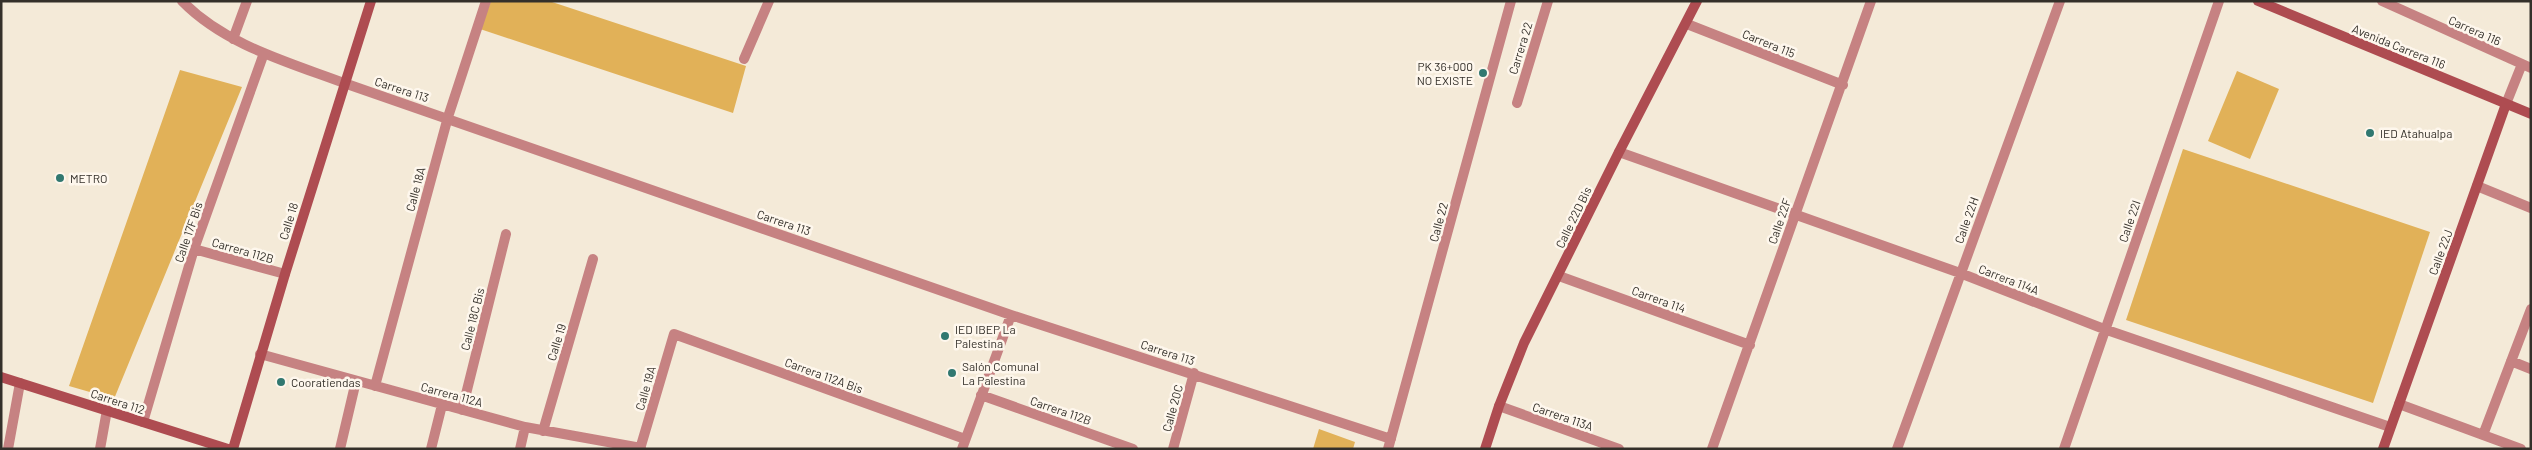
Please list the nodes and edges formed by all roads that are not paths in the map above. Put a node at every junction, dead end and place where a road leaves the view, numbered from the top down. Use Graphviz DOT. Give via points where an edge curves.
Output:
graph roads {
  1 [pos="182,1"];
  2 [pos="247,1"];
  3 [pos="371,1"];
  4 [pos="486,1"];
  5 [pos="769,1"];
  6 [pos="1511,1"];
  7 [pos="1548,1"];
  8 [pos="1697,1"];
  9 [pos="1871,1"];
  10 [pos="2060,1"];
  11 [pos="2219,1"];
  12 [pos="2258,1"];
  13 [pos="2382,1"];
  14 [pos="1687,24"];
  15 [pos="234,39"];
  16 [pos="264,53"];
  17 [pos="744,59"];
  18 [pos="2526,66"];
  19 [pos="344,83"];
  20 [pos="1843,86"];
  21 [pos="1517,102"];
  22 [pos="2506,104"];
  23 [pos="2531,114"];
  24 [pos="448,117"];
  25 [pos="1619,152"];
  26 [pos="2477,186"];
  27 [pos="2531,208"];
  28 [pos="1794,215"];
  29 [pos="506,234"];
  30 [pos="194,249"];
  31 [pos="593,259"];
  32 [pos="1960,273"];
  33 [pos="285,274"];
  34 [pos="1559,276"];
  35 [pos="2531,309"];
  36 [pos="1011,315"];
  37 [pos="2104,330"];
  38 [pos="674,334"];
  39 [pos="1750,345"];
  40 [pos="260,354"];
  41 [pos="2512,361"];
  42 [pos="2531,369"];
  43 [pos="1194,373"];
  44 [pos="1,377"];
  45 [pos="356,381"];
  46 [pos="20,383"];
  47 [pos="374,386"];
  48 [pos="981,395"];
  49 [pos="2399,404"];
  50 [pos="442,405"];
  51 [pos="1498,406"];
  52 [pos="107,410"];
  53 [pos="462,410"];
  54 [pos="142,422"];
  55 [pos="525,427"];
  56 [pos="2390,427"];
  57 [pos="542,431"];
  58 [pos="2483,435"];
  59 [pos="964,444"];
  60 [pos="1389,444"];
  61 [pos="640,448"];
  62 [pos="8,449"];
  63 [pos="100,449"];
  64 [pos="228,449"];
  65 [pos="234,449"];
  66 [pos="340,449"];
  67 [pos="431,449"];
  68 [pos="520,449"];
  69 [pos="1133,449"];
  70 [pos="1173,449"];
  71 [pos="1485,449"];
  72 [pos="1619,449"];
  73 [pos="1712,449"];
  74 [pos="1897,449"];
  75 [pos="2064,449"];
  76 [pos="2383,449"];
  77 [pos="2521,449"];
  1 -- 15 [label="street, Carrera 113" via="210,25"];
  2 -- 15 [label="street"];
  3 -- 19 [label="street, Calle 18"];
  4 -- 24 [label="street, Calle 18A"];
  5 -- 17 [label="street"];
  6 -- 60 [label="street, Calle 22"];
  7 -- 21 [label="street, Carrera 22"];
  8 -- 14 [label="street, Calle 22D Bis"];
  9 -- 20 [label="street, Calle 22F"];
  10 -- 32 [label="street, Calle 22H"];
  11 -- 37 [label="street, Calle 22I"];
  12 -- 22 [label="street, Avenida Carrera 116"];
  13 -- 18 [label="street, Carrera 116"];
  14 -- 20 [label="street, Carrera 115"];
  14 -- 25 [label="street, Calle 22D Bis"];
  15 -- 16 [label="street, Carrera 113"];
  16 -- 19 [label="street, Carrera 113"];
  16 -- 30 [label="street, Calle 17F Bis"];
  18 -- 22 [label="street, Calle 22J"];
  19 -- 24 [label="street, Carrera 113"];
  19 -- 33 [label="street, Calle 18"];
  20 -- 28 [label="street, Calle 22F"];
  22 -- 23 [label="street, Avenida Carrera 116"];
  22 -- 26 [label="street, Calle 22J"];
  24 -- 36 [label="street, Carrera 113"];
  24 -- 47 [label="street, Calle 18A"];
  25 -- 28 [label="street, Carrera 114A"];
  25 -- 34 [label="street, Calle 22D Bis"];
  26 -- 27 [label="street"];
  26 -- 49 [label="street, Calle 22J"];
  28 -- 32 [label="street, Carrera 114A"];
  28 -- 39 [label="street, Calle 22F"];
  29 -- 53 [label="street, Calle 18C Bis"];
  30 -- 33 [label="street, Carrera 112B"];
  30 -- 54 [label="street, Calle 17F Bis"];
  31 -- 57 [label="street, Calle 19"];
  32 -- 37 [label="street, Carrera 114A"];
  32 -- 74 [label="street, Calle 22H"];
  33 -- 40 [label="street, Calle 18"];
  34 -- 39 [label="street, Carrera 114"];
  34 -- 51 [label="street, Calle 22D Bis" via="1524,343"];
  35 -- 41 [label="street"];
  36 -- 43 [label="street, Carrera 113"];
  36 -- 48 [label="street"];
  37 -- 56 [label="street, Carrera 114A"];
  37 -- 75 [label="street, Calle 22I"];
  38 -- 59 [label="street, Carrera 112A Bis"];
  38 -- 61 [label="street, Calle 19A"];
  39 -- 73 [label="street, Calle 22F"];
  40 -- 45 [label="street, Carrera 112A"];
  40 -- 65 [label="street, Calle 18"];
  41 -- 42 [label="street"];
  41 -- 58 [label="street"];
  43 -- 60 [label="street, Carrera 113"];
  43 -- 70 [label="street, Calle 20C"];
  44 -- 46 [label="street, Carrera 112"];
  45 -- 47 [label="street, Carrera 112A"];
  45 -- 66 [label="street"];
  46 -- 52 [label="street, Carrera 112"];
  46 -- 62 [label="street"];
  47 -- 50 [label="street, Carrera 112A"];
  48 -- 59 [label="street"];
  48 -- 69 [label="street, Carrera 112B"];
  49 -- 56 [label="street, Calle 22J"];
  49 -- 58 [label="street"];
  50 -- 53 [label="street, Carrera 112A"];
  50 -- 67 [label="street"];
  51 -- 71 [label="street, Calle 22D Bis"];
  51 -- 72 [label="street, Carrera 113A"];
  52 -- 54 [label="street, Carrera 112"];
  52 -- 63 [label="street"];
  53 -- 55 [label="street, Carrera 112A"];
  54 -- 64 [label="street, Carrera 112"];
  55 -- 57 [label="street, Carrera 112A"];
  55 -- 68 [label="street"];
  56 -- 76 [label="street, Calle 22J"];
  57 -- 61 [label="street, Carrera 112A"];
  58 -- 77 [label="street"];
}
